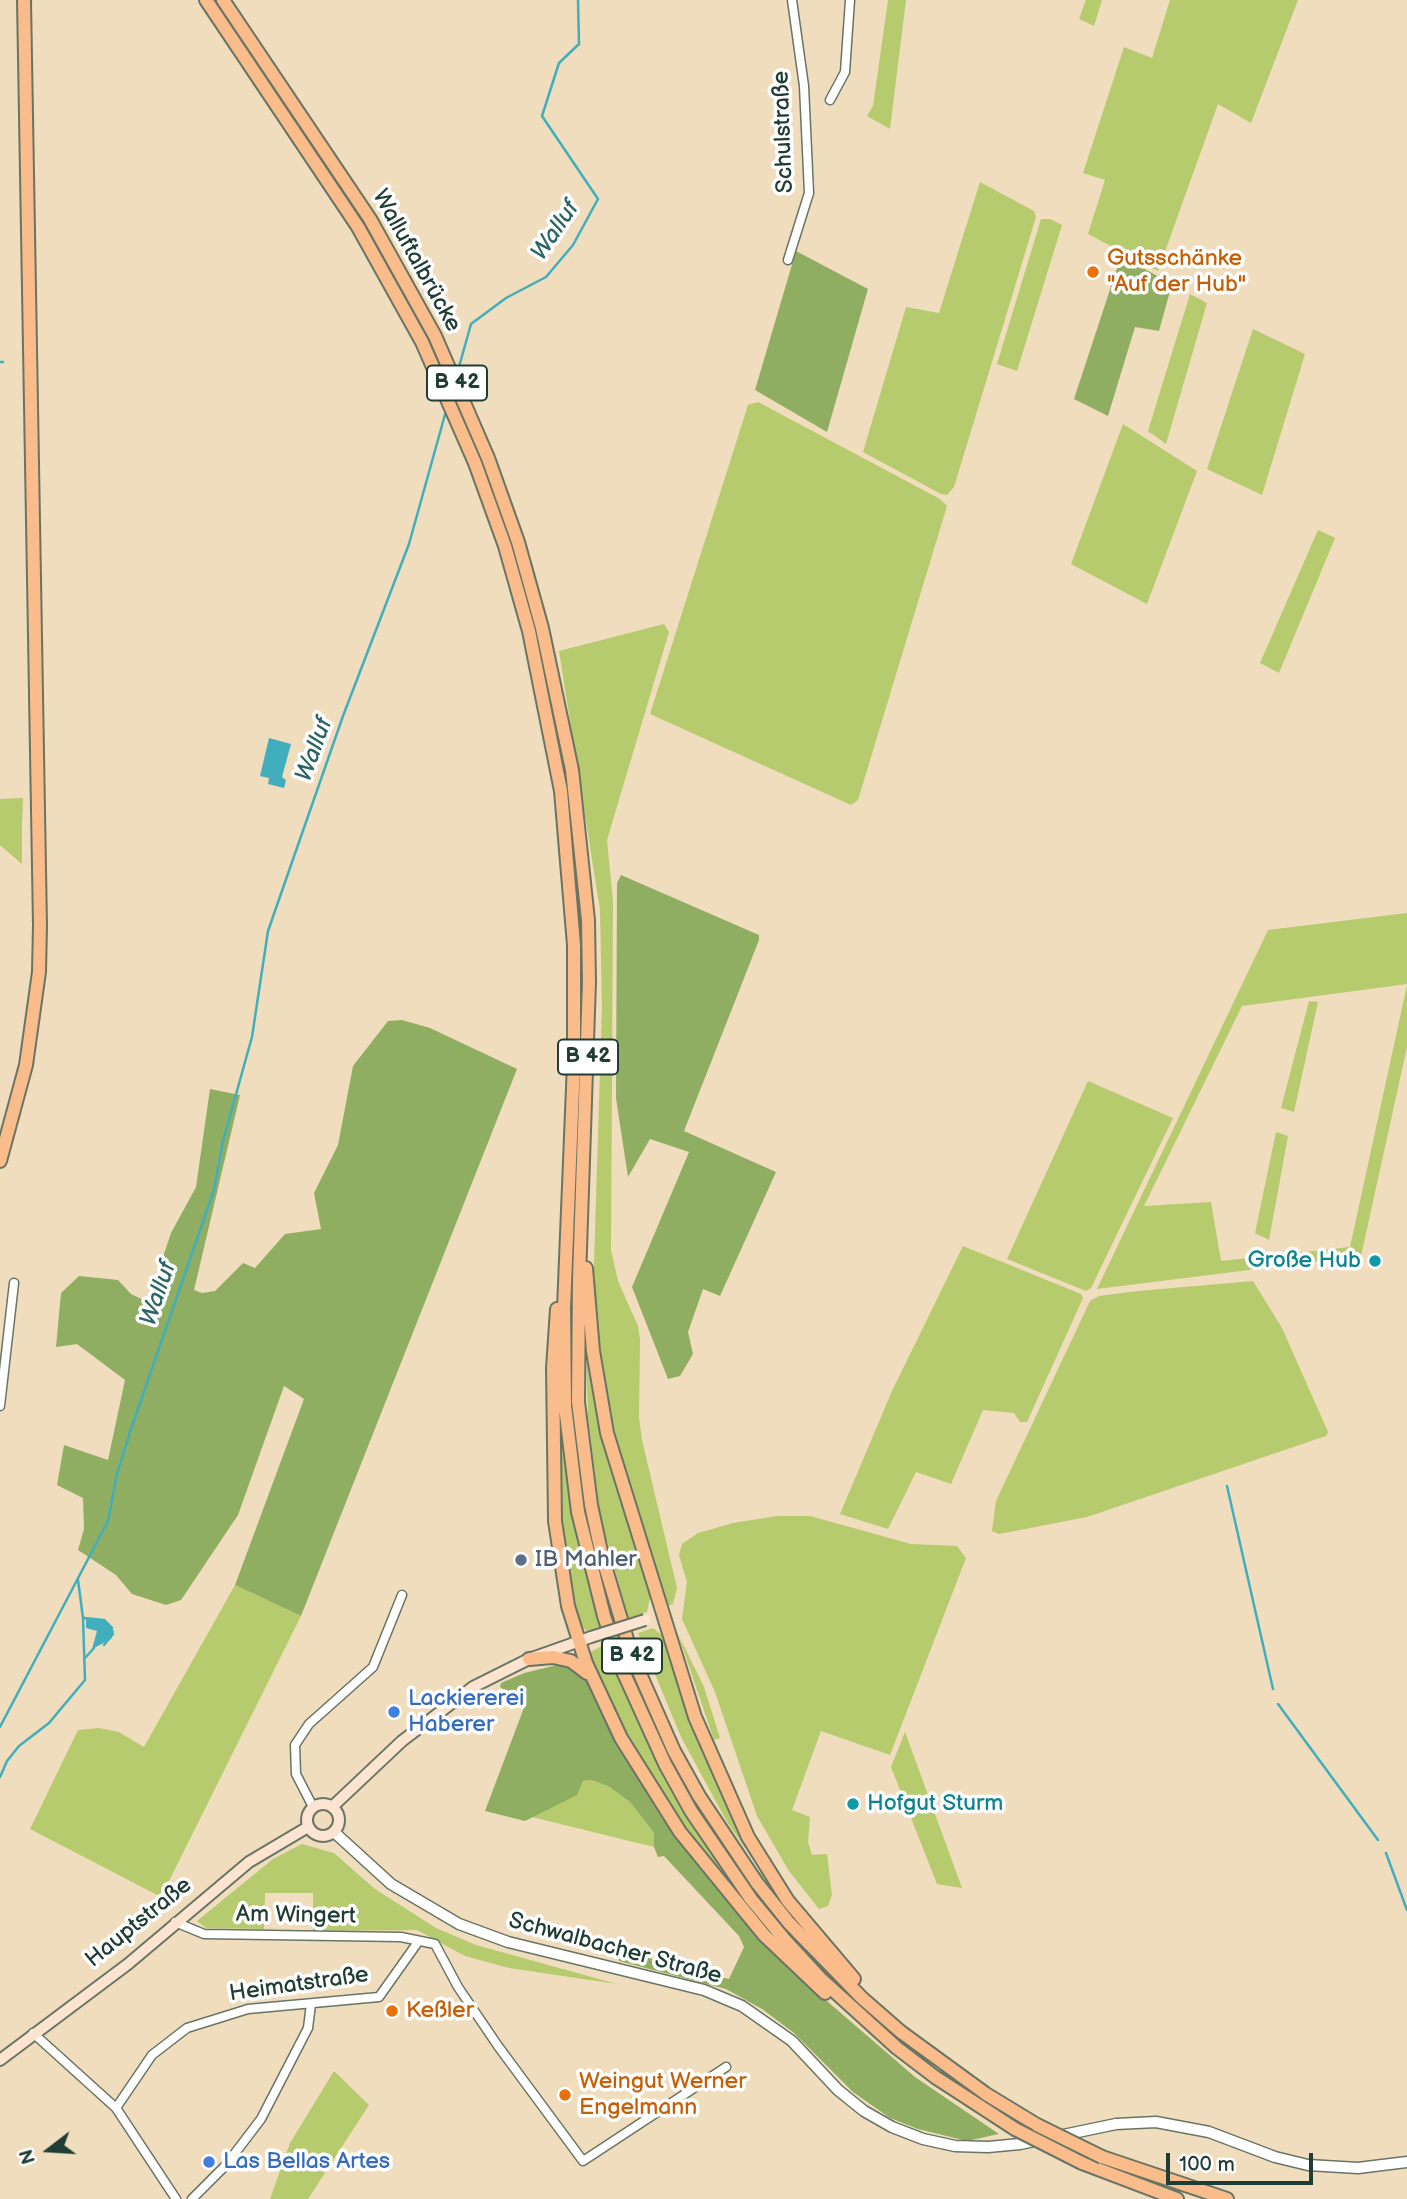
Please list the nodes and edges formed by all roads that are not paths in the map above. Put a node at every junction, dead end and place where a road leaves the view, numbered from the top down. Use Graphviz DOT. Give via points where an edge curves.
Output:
graph roads {
  1 [pos="24,0"];
  2 [pos="206,0"];
  3 [pos="223,0"];
  4 [pos="792,0"];
  5 [pos="850,0"];
  6 [pos="830,100"];
  7 [pos="788,260"];
  8 [pos="2,1155"];
  9 [pos="582,1195"];
  10 [pos="565,1253"];
  11 [pos="14,1283"];
  12 [pos="3,1356"];
  13 [pos="0,1406"];
  14 [pos="401,1595"];
  15 [pos="661,1614"];
  16 [pos="585,1639"];
  17 [pos="529,1659"];
  18 [pos="593,1681"];
  19 [pos="313,1807"];
  20 [pos="332,1807"];
  21 [pos="309,1827"];
  22 [pos="334,1832"];
  23 [pos="175,1922"];
  24 [pos="418,1942"];
  25 [pos="311,2004"];
  26 [pos="860,2016"];
  27 [pos="901,2032"];
  28 [pos="33,2033"];
  29 [pos="0,2060"];
  30 [pos="726,2067"];
  31 [pos="116,2108"];
  32 [pos="1407,2162"];
  33 [pos="177,2199"];
  34 [pos="192,2199"];
  35 [pos="1177,2199"];
  36 [pos="1227,2199"];
  1 -- 8 [label="main road" via="40,925 26,1065"];
  2 -- 10 [label="main road, Walluftalbrücke / B 42" via="381,265 441,382 494,515 539,674 562,803 575,945"];
  3 -- 9 [label="main road, Walluftalbrücke / B 42" via="393,258 454,376 514,532 553,671 572,770 588,920"];
  4 -- 7 [label="street, Schulstraße" via="804,86 809,193"];
  5 -- 6 [label="street, Schulstraße" via="845,72"];
  9 -- 15 [label="main road" via="599,1392 616,1469"];
  9 -- 27 [label="main road, B 42" via="577,1350 583,1454 602,1556 632,1656 680,1762 749,1872 824,1962"];
  10 -- 16 [label="main road" via="555,1324 553,1474 559,1560"];
  10 -- 26 [label="main road, B 42" via="570,1460 590,1564 621,1667 665,1764 720,1856 785,1940"];
  11 -- 12 [label="street"];
  12 -- 13 [label="street"];
  14 -- 19 [label="street" via="368,1673 309,1724 295,1745 296,1774"];
  15 -- 16 [label="main road, bridge"];
  15 -- 27 [label="main road" via="704,1740 748,1837 815,1936"];
  16 -- 17 [label="main road"];
  16 -- 18 [label="main road"];
  17 -- 18 [label="main road" via="571,1661"];
  17 -- 20 [label="main road" via="473,1687 433,1717 369,1769"];
  18 -- 26 [label="main road" via="645,1780 720,1882 764,1935 819,1989"];
  19 -- 20 [label="main road"];
  19 -- 21 [label="main road"];
  20 -- 22 [label="main road" via="340,1819"];
  21 -- 22 [label="main road" via="318,1836"];
  21 -- 23 [label="main road, Hauptstraße" via="256,1858"];
  22 -- 32 [label="street, Schwalbacher Straße" via="391,1884 459,1924 508,1942 704,1990 742,2006 792,2041 864,2111 923,2139 988,2147 1116,2124 1156,2122 1209,2132 1308,2165 1358,2168"];
  23 -- 24 [label="street, Am Wingert" via="204,1934 401,1937"];
  23 -- 28 [label="main road, Hauptstraße" via="128,1964"];
  24 -- 25 [label="street, Heimatstraße" via="379,1997"];
  24 -- 30 [label="street" via="438,1946 484,2026 583,2161"];
  25 -- 31 [label="street, Heimatstraße" via="233,2012 187,2028 152,2055"];
  25 -- 34 [label="street" via="308,2028 261,2119 226,2165"];
  26 -- 35 [label="main road, B 42, bridge" via="935,2077 1016,2129 1082,2163"];
  27 -- 36 [label="main road, B 42, bridge" via="1037,2125 1102,2157"];
  28 -- 29 [label="main road, Hauptstraße"];
  28 -- 31 [label="street"];
  31 -- 33 [label="street"];
}
